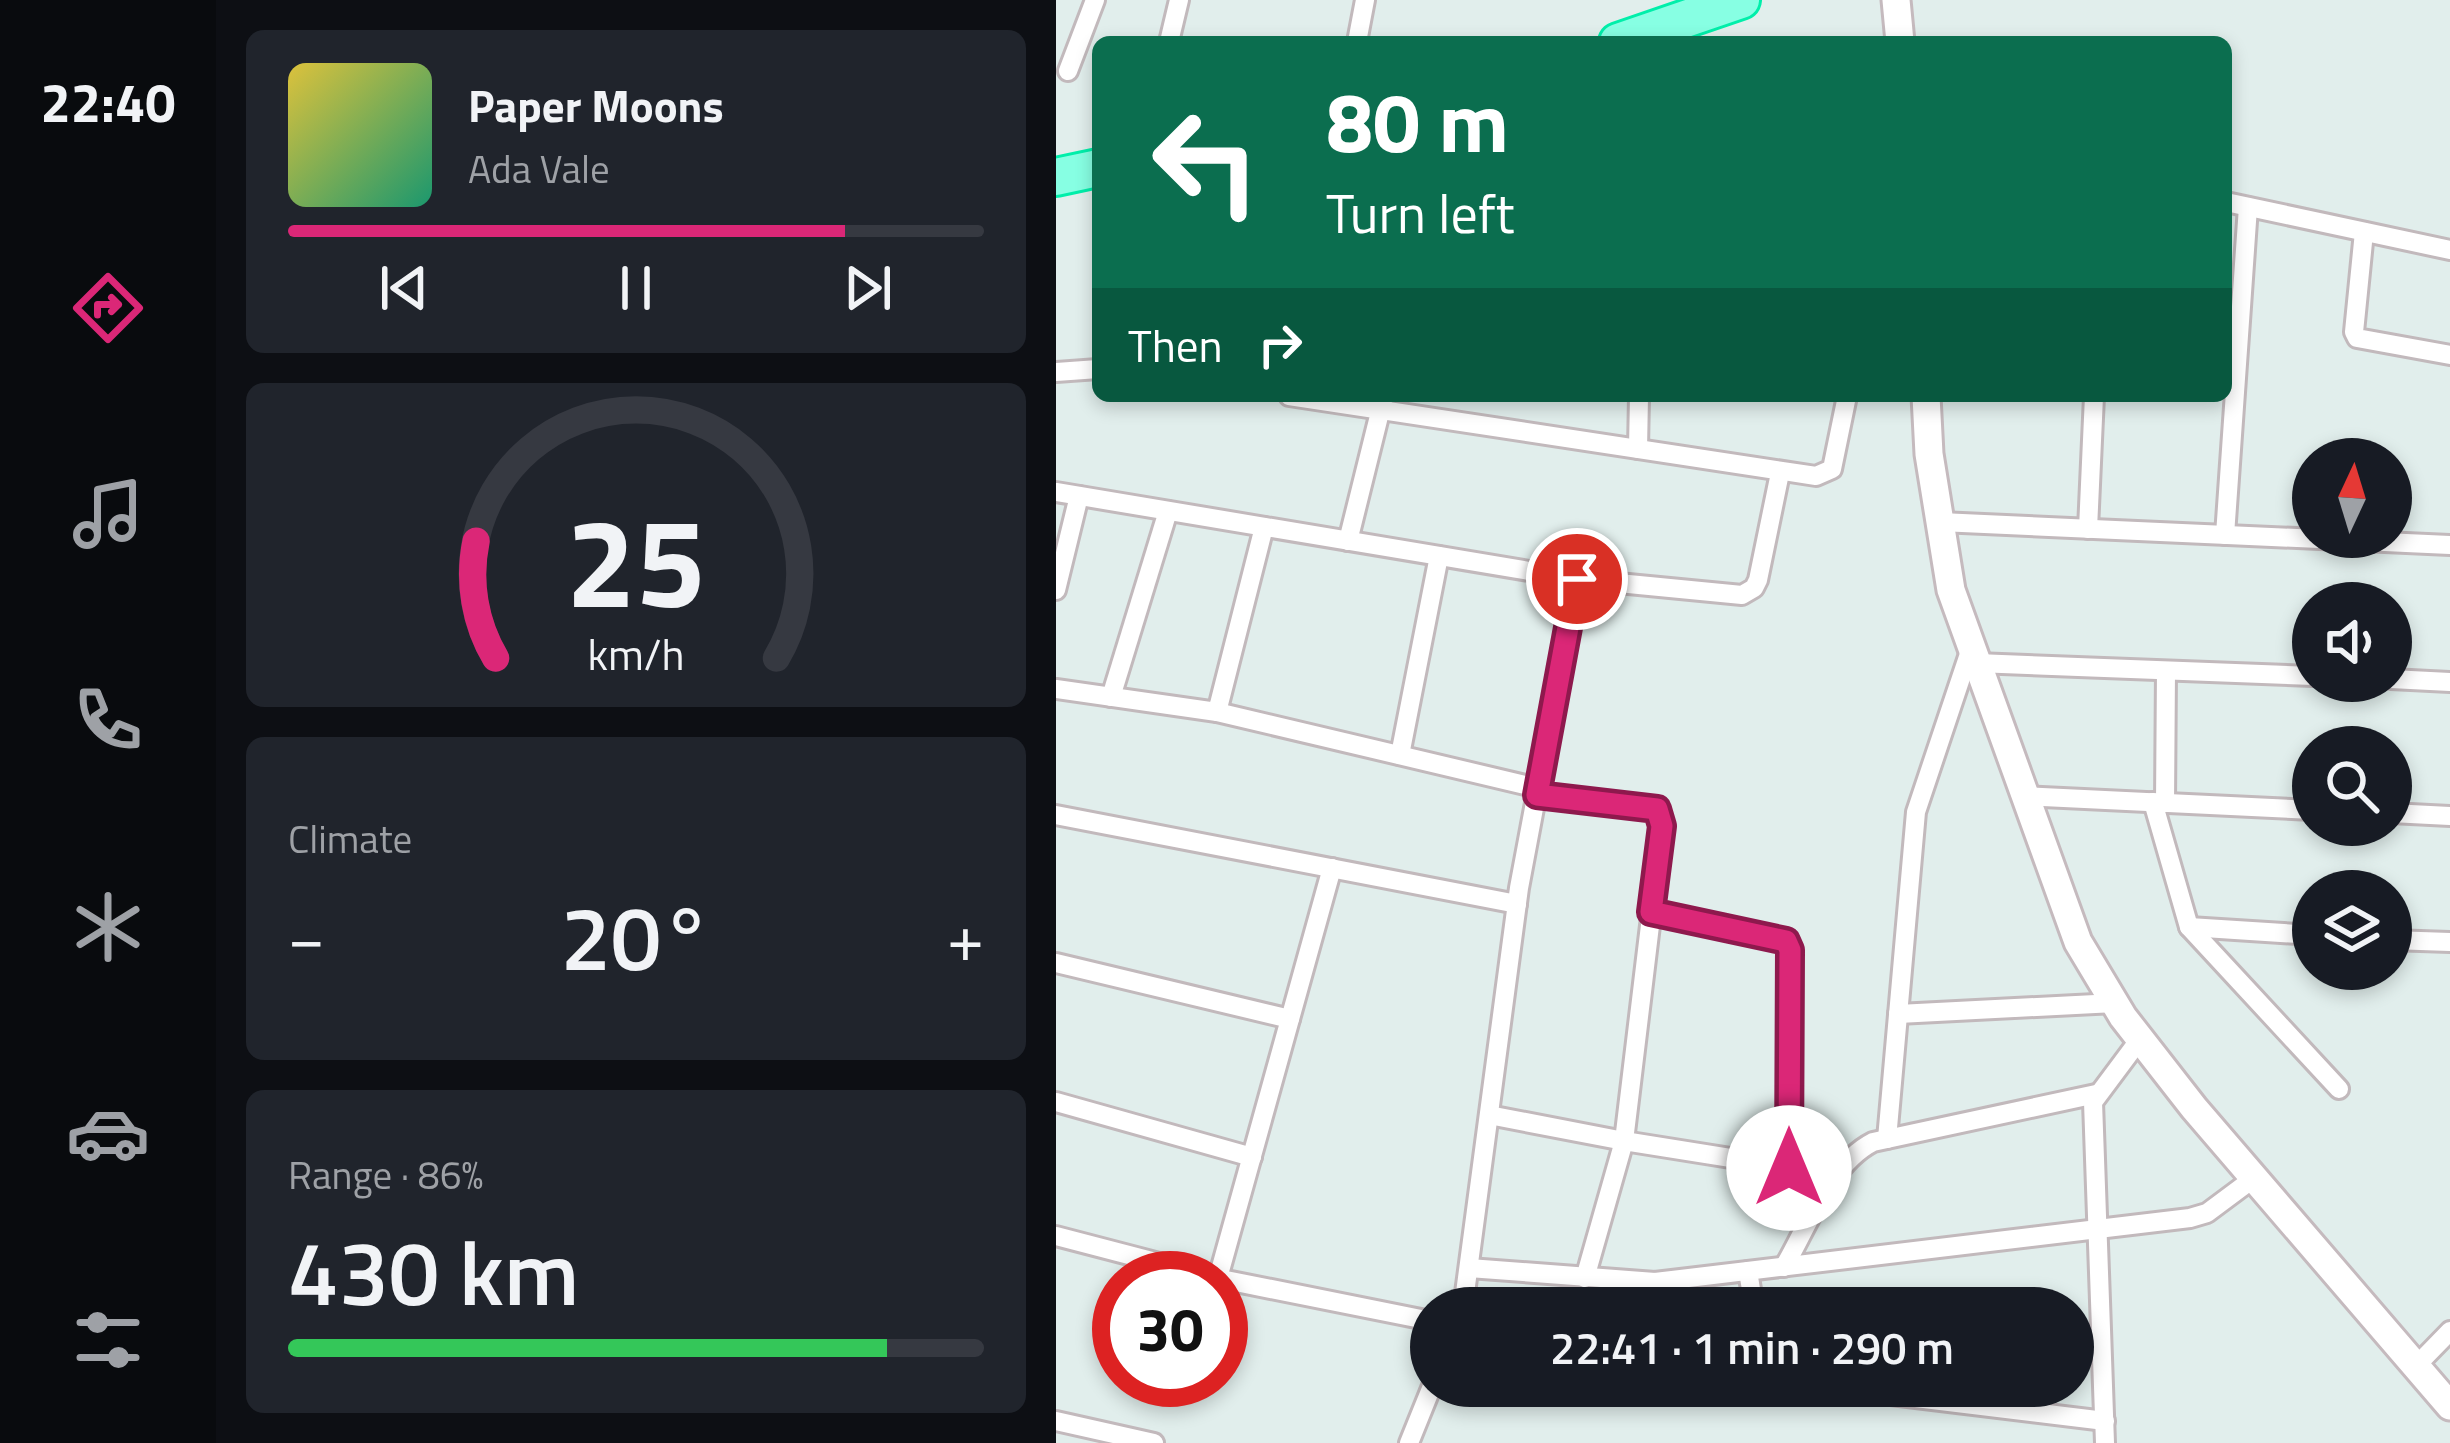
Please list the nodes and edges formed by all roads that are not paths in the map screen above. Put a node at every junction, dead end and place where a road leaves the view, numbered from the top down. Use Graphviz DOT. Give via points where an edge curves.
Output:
graph roads {
  1 [pos="1095,0"];
  2 [pos="1179,0"];
  3 [pos="1365,0"];
  4 [pos="1741,0"];
  5 [pos="1896,0"];
  6 [pos="1170,36"];
  7 [pos="1358,36"];
  8 [pos="1643,36"];
  9 [pos="1899,36"];
  10 [pos="1068,70"];
  11 [pos="1092,169"];
  12 [pos="1056,177"];
  13 [pos="2232,203"];
  14 [pos="2248,207"];
  15 [pos="2364,232"];
  16 [pos="2450,250"];
  17 [pos="2233,308"];
  18 [pos="2450,355"];
  19 [pos="1092,369"];
  20 [pos="1056,372"];
  21 [pos="1639,402"];
  22 [pos="1846,402"];
  23 [pos="1926,402"];
  24 [pos="2094,402"];
  25 [pos="2230,402"];
  26 [pos="1383,403"];
  27 [pos="1638,449"];
  28 [pos="1780,473"];
  29 [pos="1056,492"];
  30 [pos="1079,496"];
  31 [pos="1168,511"];
  32 [pos="1940,522"];
  33 [pos="1264,527"];
  34 [pos="2087,529"];
  35 [pos="2225,535"];
  36 [pos="1348,541"];
  37 [pos="2450,545"];
  38 [pos="1439,556"];
  39 [pos="1577,579"];
  40 [pos="1056,590"];
  41 [pos="1974,656"];
  42 [pos="2165,670"];
  43 [pos="2292,675"];
  44 [pos="2412,680"];
  45 [pos="2450,682"];
  46 [pos="1056,689"];
  47 [pos="1111,698"];
  48 [pos="1217,712"];
  49 [pos="1400,755"];
  50 [pos="1538,791"];
  51 [pos="2023,796"];
  52 [pos="2159,802"];
  53 [pos="2292,808"];
  54 [pos="1056,814"];
  55 [pos="2412,814"];
  56 [pos="2450,816"];
  57 [pos="1332,868"];
  58 [pos="1517,904"];
  59 [pos="1651,912"];
  60 [pos="2189,927"];
  61 [pos="2292,934"];
  62 [pos="2412,941"];
  63 [pos="2450,942"];
  64 [pos="1056,963"];
  65 [pos="2115,1004"];
  66 [pos="1898,1014"];
  67 [pos="1290,1019"];
  68 [pos="2140,1039"];
  69 [pos="2339,1090"];
  70 [pos="2096,1094"];
  71 [pos="1056,1102"];
  72 [pos="1490,1115"];
  73 [pos="1887,1138"];
  74 [pos="1624,1142"];
  75 [pos="1252,1156"];
  76 [pos="1789,1168"];
  77 [pos="1837,1175"];
  78 [pos="2254,1178"];
  79 [pos="2097,1230"];
  80 [pos="1056,1236"];
  81 [pos="1114,1251"];
  82 [pos="1226,1251"];
  83 [pos="1784,1267"];
  84 [pos="1469,1268"];
  85 [pos="1748,1271"];
  86 [pos="1585,1278"];
  87 [pos="1248,1284"];
  88 [pos="1466,1287"];
  89 [pos="1751,1287"];
  90 [pos="1410,1317"];
  91 [pos="2450,1331"];
  92 [pos="2432,1357"];
  93 [pos="2450,1406"];
  94 [pos="1424,1407"];
  95 [pos="1990,1407"];
  96 [pos="1056,1421"];
  97 [pos="2105,1421"];
  98 [pos="1154,1443"];
  99 [pos="1409,1443"];
  100 [pos="2105,1443"];
  1 -- 10 [label="street"];
  2 -- 6 [label="street"];
  3 -- 7 [label="street"];
  4 -- 8 [label="highway"];
  5 -- 9 [label="street"];
  11 -- 12 [label="highway"];
  13 -- 14 [label="street"];
  14 -- 15 [label="street"];
  14 -- 17 [label="street"];
  15 -- 16 [label="street"];
  15 -- 18 [label="street" via="2357,338"];
  19 -- 20 [label="street"];
  21 -- 27 [label="street"];
  22 -- 28 [label="street" via="1832,469"];
  23 -- 32 [label="street"];
  24 -- 34 [label="street"];
  25 -- 35 [label="street"];
  26 -- 27 [label="street"];
  26 -- 36 [label="street"];
  27 -- 28 [label="street"];
  28 -- 39 [label="street" via="1749,592"];
  29 -- 30 [label="street"];
  30 -- 31 [label="street"];
  30 -- 40 [label="street"];
  31 -- 33 [label="street"];
  31 -- 47 [label="street"];
  32 -- 34 [label="street"];
  32 -- 41 [label="street" via="1951,590"];
  33 -- 36 [label="street"];
  33 -- 48 [label="street"];
  34 -- 35 [label="street"];
  35 -- 37 [label="street"];
  36 -- 38 [label="street"];
  38 -- 39 [label="street"];
  38 -- 49 [label="street"];
  39 -- 50 [label="street"];
  41 -- 42 [label="street"];
  41 -- 51 [label="street"];
  41 -- 66 [label="street" via="1916,812"];
  42 -- 43 [label="street"];
  42 -- 52 [label="street"];
  44 -- 45 [label="street"];
  46 -- 47 [label="street"];
  47 -- 48 [label="street"];
  48 -- 49 [label="street"];
  49 -- 50 [label="street"];
  50 -- 58 [label="street"];
  50 -- 59 [label="street" via="1657,809"];
  51 -- 52 [label="street"];
  51 -- 65 [label="street" via="2078,942"];
  52 -- 53 [label="street"];
  52 -- 60 [label="street"];
  54 -- 57 [label="street"];
  55 -- 56 [label="street"];
  57 -- 58 [label="street"];
  57 -- 67 [label="street"];
  58 -- 72 [label="street"];
  59 -- 74 [label="street"];
  59 -- 76 [label="street" via="1786,941"];
  60 -- 61 [label="street"];
  60 -- 69 [label="street"];
  62 -- 63 [label="street"];
  64 -- 67 [label="street"];
  65 -- 66 [label="street"];
  65 -- 68 [label="street"];
  66 -- 73 [label="street"];
  67 -- 75 [label="street"];
  68 -- 70 [label="street"];
  68 -- 78 [label="street"];
  70 -- 73 [label="street"];
  70 -- 79 [label="street"];
  71 -- 75 [label="street"];
  72 -- 74 [label="street"];
  72 -- 84 [label="street"];
  73 -- 77 [label="street" via="1861,1148"];
  74 -- 76 [label="street"];
  74 -- 86 [label="street"];
  75 -- 82 [label="street"];
  76 -- 77 [label="street"];
  77 -- 83 [label="street"];
  78 -- 79 [label="street" via="2199,1216"];
  78 -- 92 [label="street"];
  79 -- 83 [label="street"];
  79 -- 97 [label="street"];
  80 -- 81 [label="street"];
  83 -- 85 [label="street"];
  84 -- 86 [label="street"];
  84 -- 88 [label="street"];
  85 -- 86 [label="street" via="1655,1282"];
  85 -- 89 [label="street"];
  87 -- 90 [label="street"];
  91 -- 92 [label="street"];
  92 -- 93 [label="street"];
  94 -- 99 [label="street"];
  95 -- 97 [label="street"];
  96 -- 98 [label="street"];
  97 -- 100 [label="street"];
}
